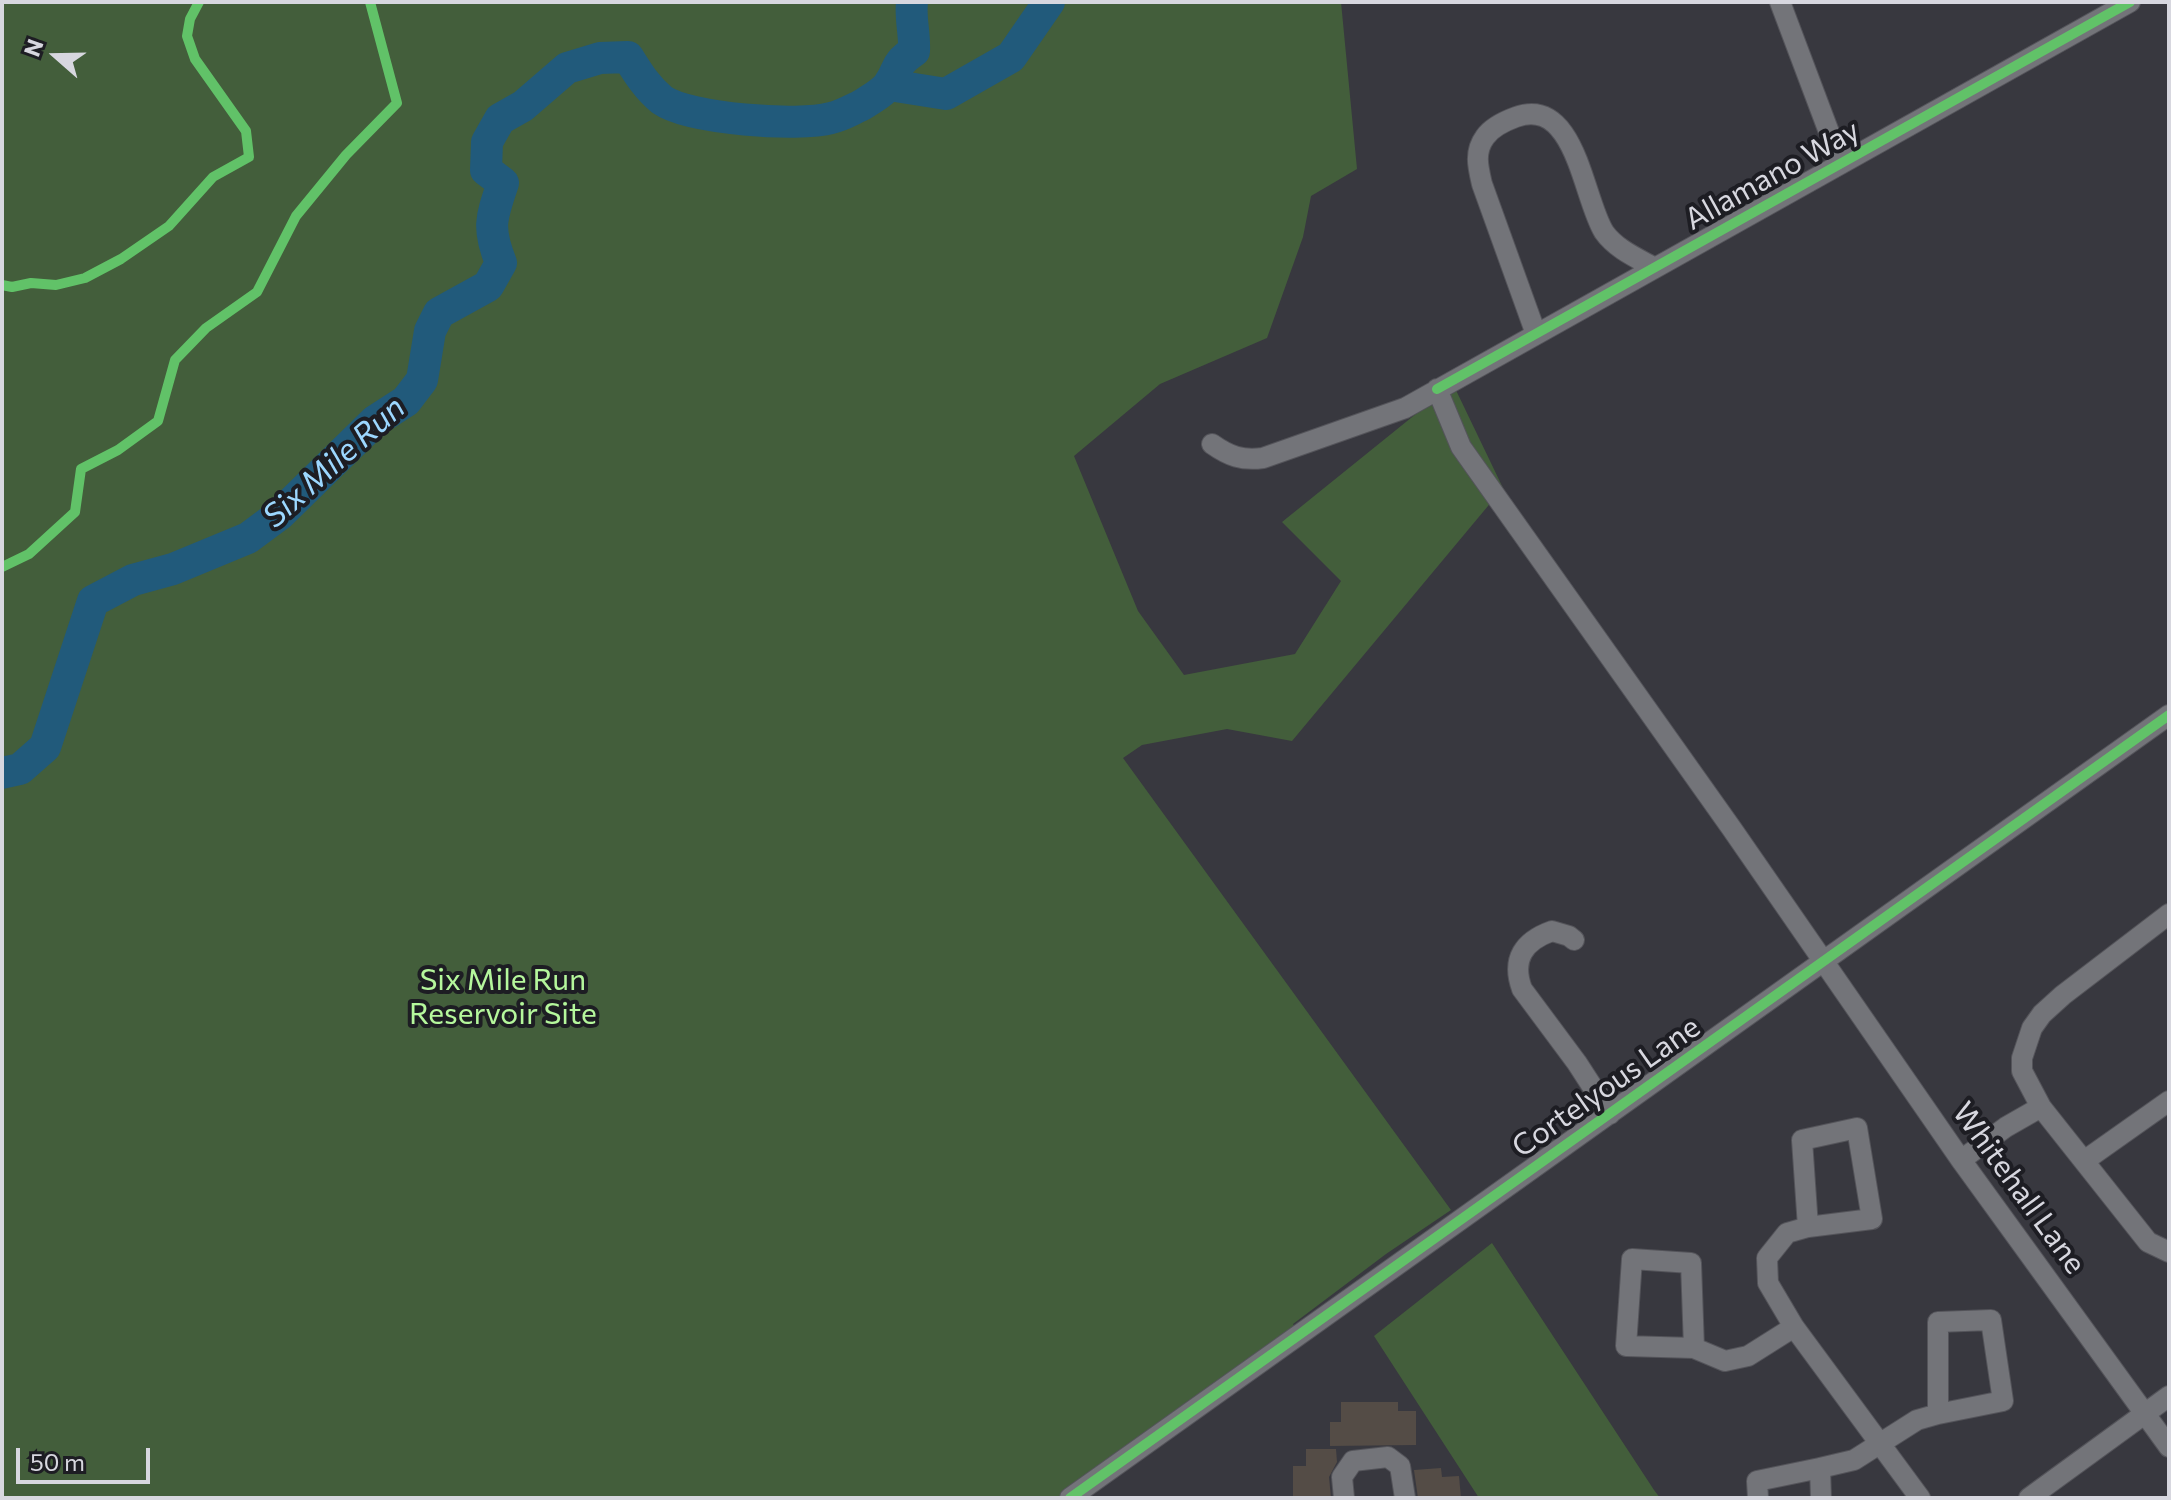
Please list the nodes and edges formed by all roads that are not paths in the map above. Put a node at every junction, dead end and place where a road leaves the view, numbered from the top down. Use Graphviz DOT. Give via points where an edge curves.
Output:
graph roads {
  1 [pos="1780,2"];
  2 [pos="2130,2"];
  3 [pos="1841,164"];
  4 [pos="1655,268"];
  5 [pos="1536,334"];
  6 [pos="1437,389"];
  7 [pos="1212,444"];
  8 [pos="2169,715"];
  9 [pos="2169,914"];
  10 [pos="1574,940"];
  11 [pos="1824,962"];
  12 [pos="2169,1101"];
  13 [pos="2041,1107"];
  14 [pos="1610,1114"];
  15 [pos="1961,1160"];
  16 [pos="2084,1161"];
  17 [pos="1808,1227"];
  18 [pos="2169,1252"];
  19 [pos="1794,1327"];
  20 [pos="1694,1348"];
  21 [pos="2169,1396"];
  22 [pos="2146,1413"];
  23 [pos="1938,1414"];
  24 [pos="1881,1445"];
  25 [pos="2169,1447"];
  26 [pos="1820,1468"];
  27 [pos="1070,1498"];
  28 [pos="1344,1498"];
  29 [pos="1405,1498"];
  30 [pos="1758,1498"];
  31 [pos="1821,1498"];
  32 [pos="1920,1498"];
  33 [pos="2029,1498"];
  1 -- 3 [label="street"];
  2 -- 3 [label="street, Allamano Way"];
  3 -- 4 [label="street, Allamano Way"];
  4 -- 5 [label="street, Allamano Way"];
  4 -- 5 [label="street" via="1623,250 1603,230 1571,148 1555,123 1523,114 1506,120 1484,138 1477,158"];
  5 -- 6 [label="street, Allamano Way"];
  6 -- 7 [label="street, Allamano Way" via="1405,408 1263,458 1230,456"];
  6 -- 11 [label="street, Whitehall Lane" via="1461,447"];
  8 -- 11 [label="street, Cortelyous Lane"];
  9 -- 13 [label="street" via="2063,995 2032,1028 2022,1071"];
  10 -- 14 [label="street" via="1552,931 1528,943 1520,952 1518,978"];
  11 -- 14 [label="street, Cortelyous Lane"];
  11 -- 15 [label="street, Whitehall Lane"];
  12 -- 16 [label="street"];
  13 -- 15 [label="street"];
  13 -- 16 [label="street"];
  14 -- 27 [label="street, Cortelyous Lane"];
  15 -- 22 [label="street, Whitehall Lane"];
  16 -- 18 [label="street" via="2148,1242"];
  17 -- 17 [label="street" via="1802,1140 1857,1128 1872,1219"];
  17 -- 19 [label="street" via="1787,1233 1767,1258 1768,1283"];
  19 -- 20 [label="street" via="1748,1356 1725,1361"];
  19 -- 24 [label="street"];
  20 -- 20 [label="street" via="1626,1346 1632,1259 1691,1263"];
  21 -- 22 [label="street"];
  22 -- 25 [label="street, Whitehall Lane"];
  22 -- 33 [label="street"];
  23 -- 23 [label="street" via="1938,1322 1991,1320 2003,1401"];
  23 -- 24 [label="street" via="1917,1420"];
  24 -- 26 [label="street" via="1854,1460"];
  24 -- 32 [label="street"];
  26 -- 30 [label="street" via="1757,1481"];
  26 -- 31 [label="street"];
  28 -- 29 [label="street" via="1342,1477 1353,1461 1388,1457 1400,1466"];
}
